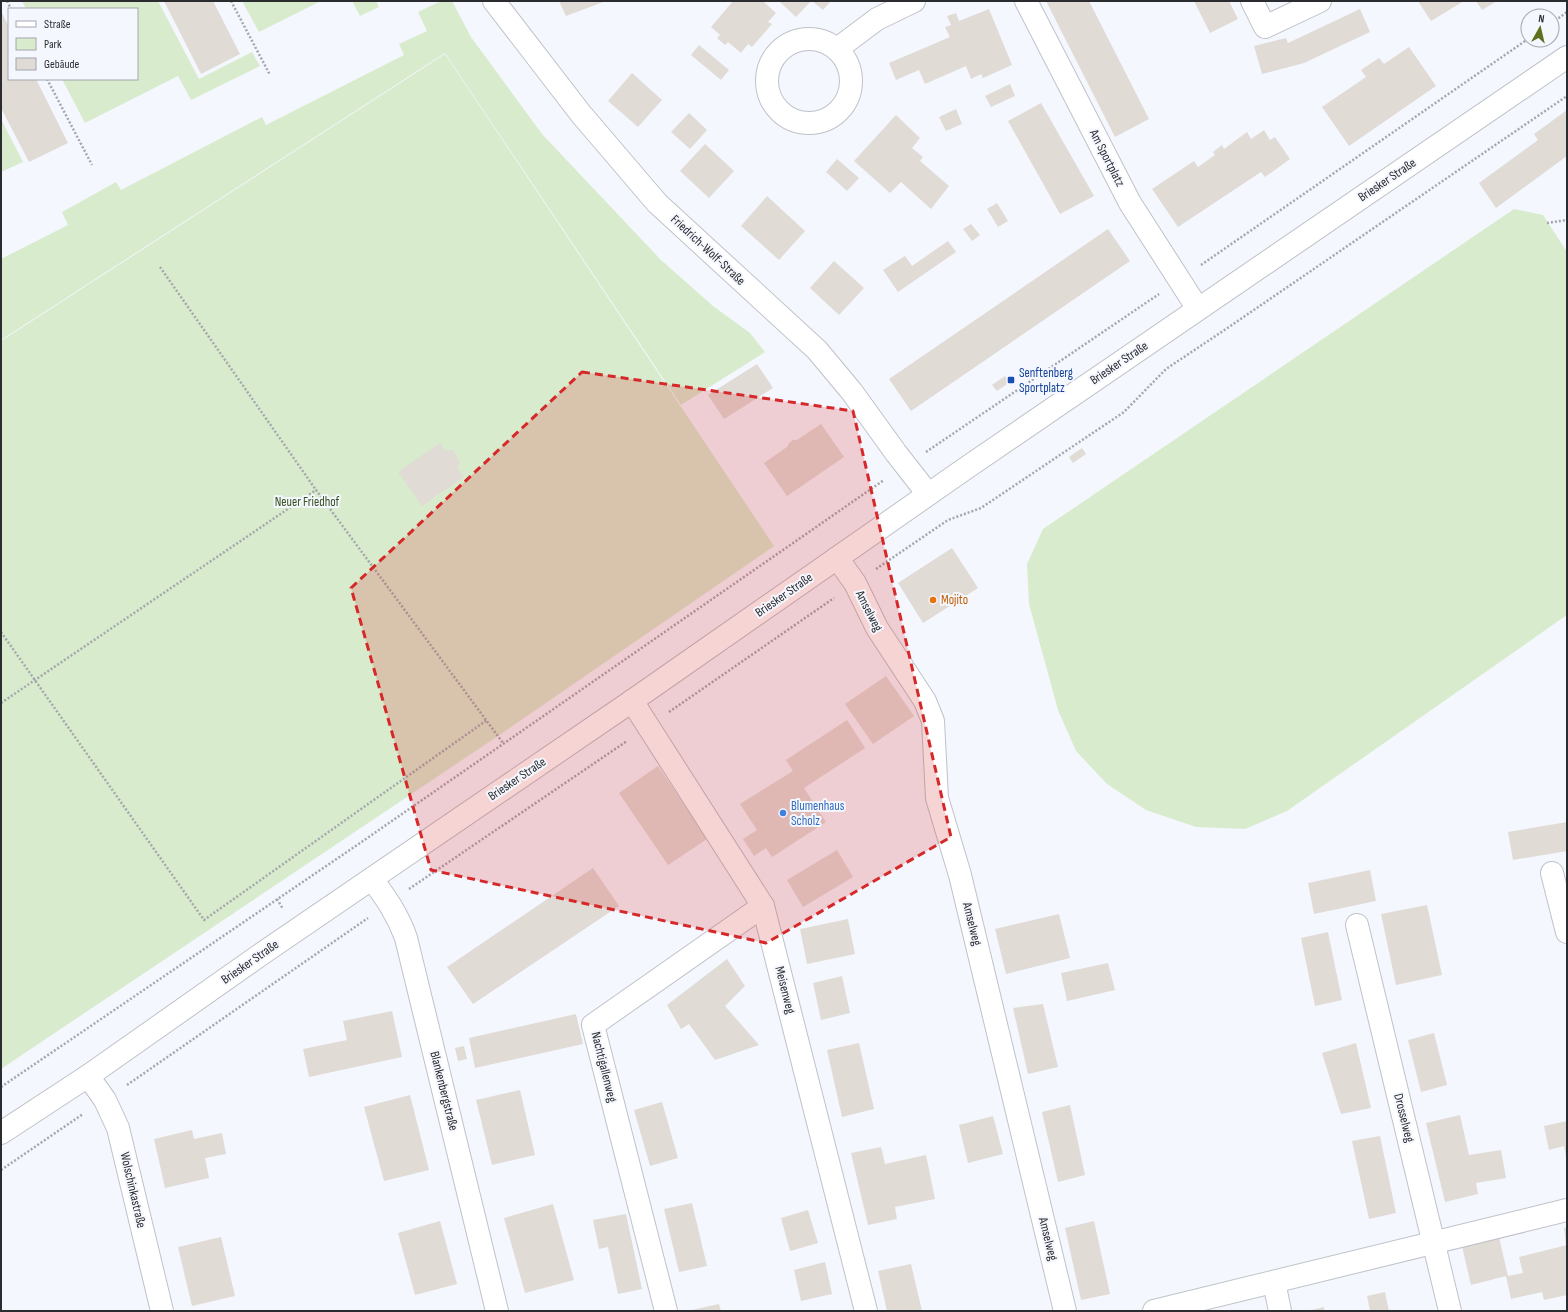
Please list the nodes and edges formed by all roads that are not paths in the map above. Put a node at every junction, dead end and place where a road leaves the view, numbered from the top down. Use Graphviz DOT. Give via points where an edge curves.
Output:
graph roads {
  1 [pos="494,1"];
  2 [pos="914,1"];
  3 [pos="1026,1"];
  4 [pos="1252,1"];
  5 [pos="1320,1"];
  6 [pos="837,49"];
  7 [pos="1567,57"];
  8 [pos="1198,309"];
  9 [pos="928,494"];
  10 [pos="837,558"];
  11 [pos="632,701"];
  12 [pos="1552,873"];
  13 [pos="372,879"];
  14 [pos="763,906"];
  15 [pos="1357,924"];
  16 [pos="1567,932"];
  17 [pos="88,1076"];
  18 [pos="1,1133"];
  19 [pos="1567,1210"];
  20 [pos="1435,1242"];
  21 [pos="1274,1282"];
  22 [pos="162,1311"];
  23 [pos="497,1311"];
  24 [pos="666,1311"];
  25 [pos="866,1311"];
  26 [pos="1065,1311"];
  27 [pos="1154,1311"];
  28 [pos="1280,1311"];
  29 [pos="1450,1311"];
  1 -- 9 [label="street, Friedrich-Wolf-Straße" via="582,114 657,203 817,350 852,392"];
  2 -- 6 [label="street" via="877,19"];
  3 -- 8 [label="street, Am Sportplatz" via="1130,203"];
  4 -- 5 [label="street" via="1265,27"];
  7 -- 8 [label="street, Briesker Straße"];
  8 -- 9 [label="street, Briesker Straße"];
  9 -- 10 [label="street, Briesker Straße"];
  10 -- 11 [label="street, Briesker Straße"];
  10 -- 26 [label="street, Amselweg" via="855,583 874,623 925,701 933,721 937,798 960,876"];
  11 -- 13 [label="street, Briesker Straße"];
  11 -- 14 [label="street, Meisenweg"];
  12 -- 16 [label="street"];
  13 -- 17 [label="street, Briesker Straße"];
  13 -- 23 [label="street, Blankenbergstraße" via="401,922 406,938"];
  14 -- 24 [label="street, Nachtigallenweg" via="593,1025"];
  14 -- 25 [label="street, Meisenweg"];
  15 -- 20 [label="street, Drosselweg"];
  17 -- 18 [label="street, Briesker Straße"];
  17 -- 22 [label="street, Wolschinkastraße" via="105,1100 118,1128"];
  19 -- 20 [label="street"];
  20 -- 21 [label="street"];
  20 -- 29 [label="street, Drosselweg"];
  21 -- 27 [label="street"];
  21 -- 28 [label="street"];
}
